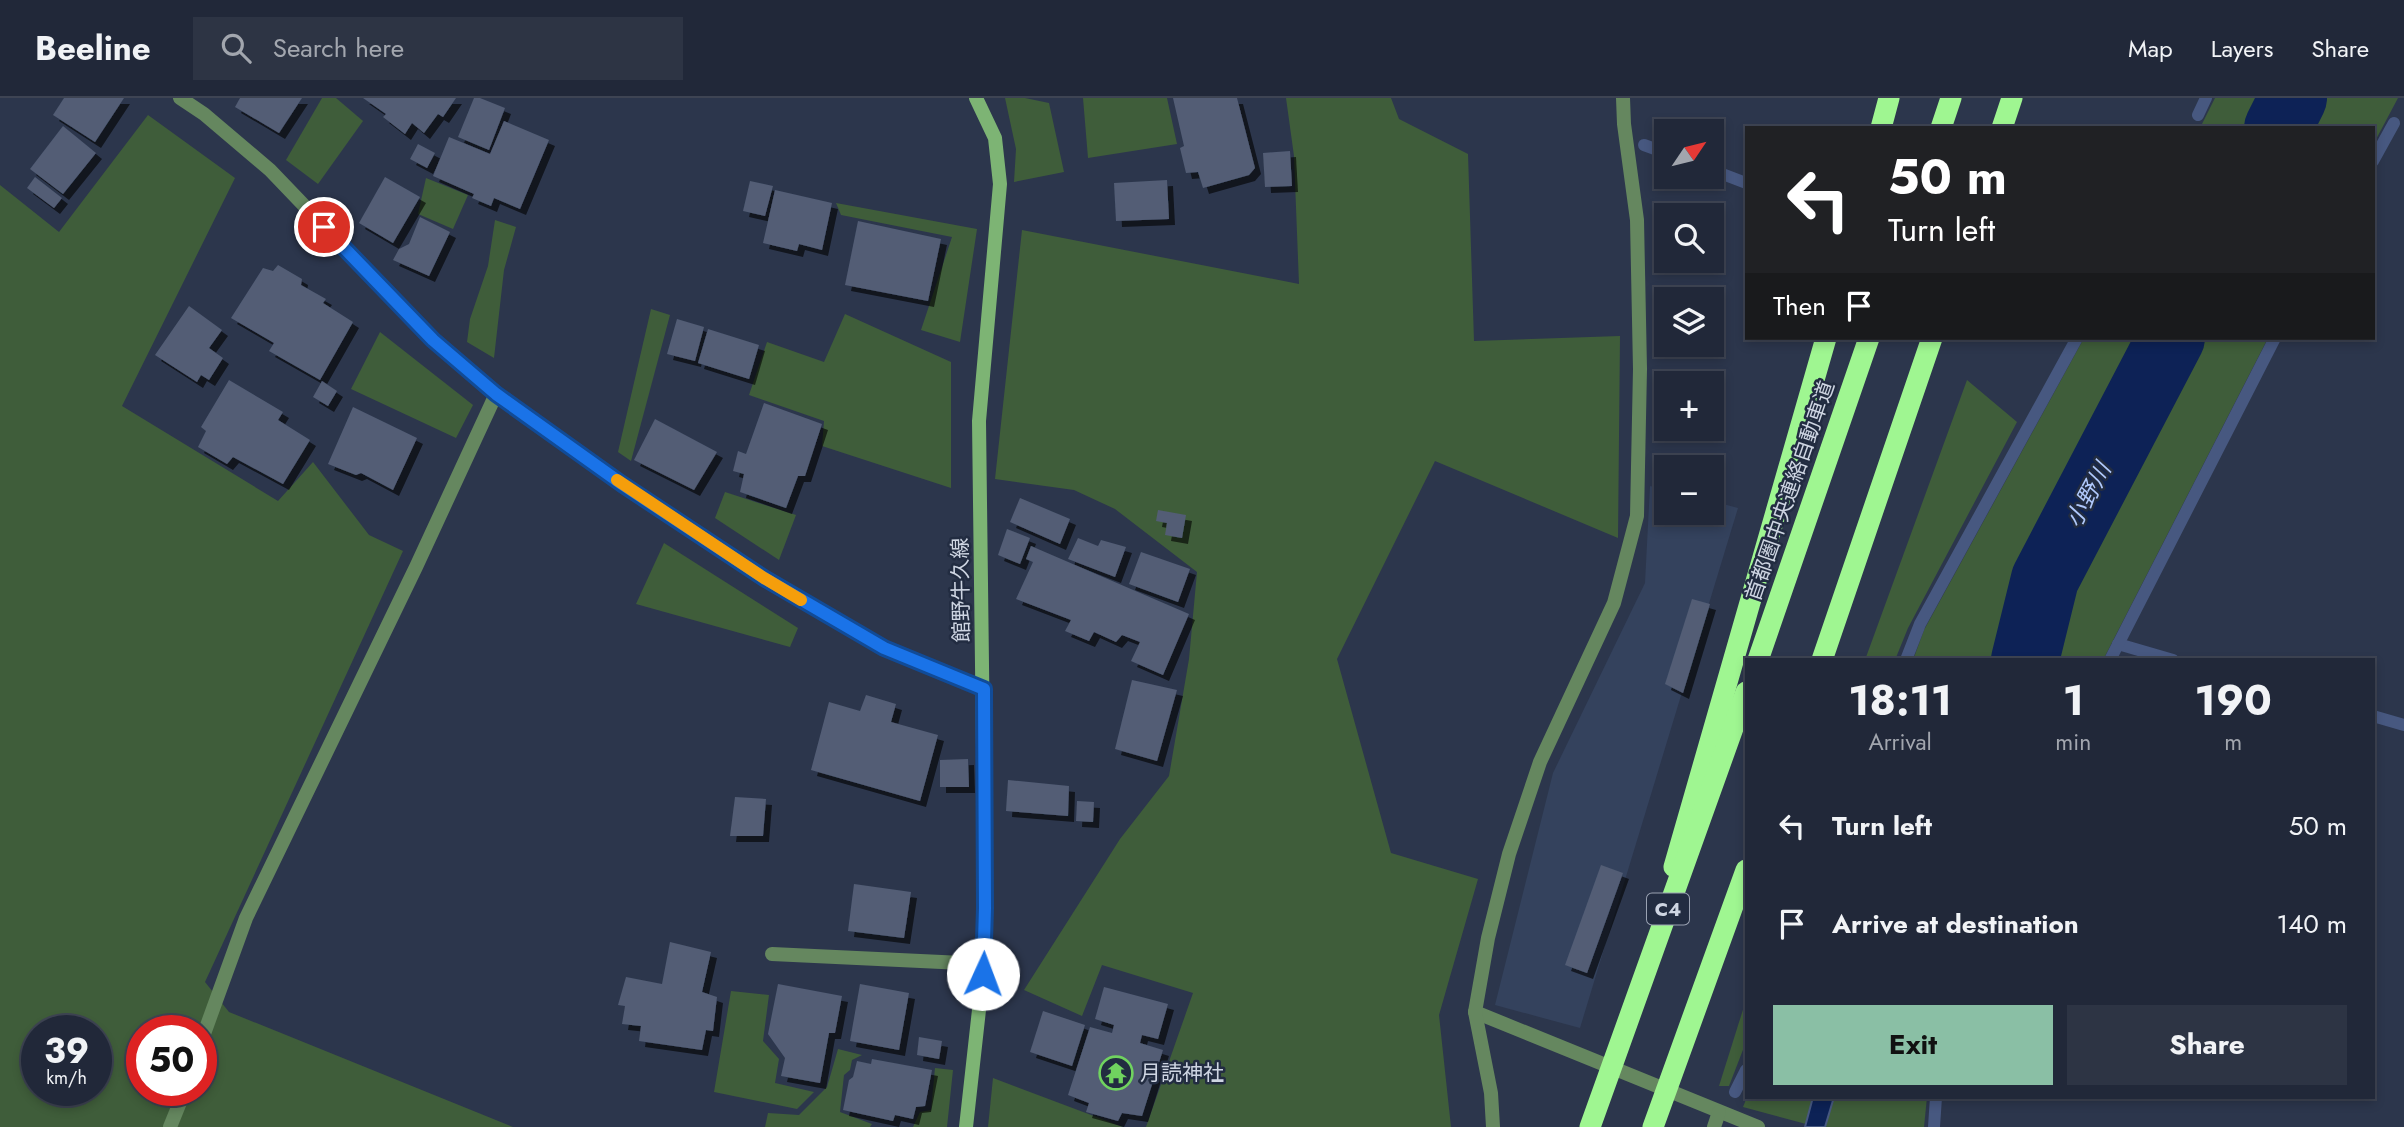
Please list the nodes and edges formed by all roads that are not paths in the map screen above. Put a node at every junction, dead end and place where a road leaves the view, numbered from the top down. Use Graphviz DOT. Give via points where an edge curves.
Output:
graph roads {
  1 [pos="180,98"];
  2 [pos="976,98"];
  3 [pos="1623,98"];
  4 [pos="1889,98"];
  5 [pos="1951,98"];
  6 [pos="2012,98"];
  7 [pos="1882,126"];
  8 [pos="1942,126"];
  9 [pos="2003,126"];
  10 [pos="1825,340"];
  11 [pos="1868,340"];
  12 [pos="1930,340"];
  13 [pos="496,394"];
  14 [pos="1759,658"];
  15 [pos="1823,658"];
  16 [pos="984,689"];
  17 [pos="1745,695"];
  18 [pos="1745,873"];
  19 [pos="772,954"];
  20 [pos="984,964"];
  21 [pos="1633,1006"];
  22 [pos="1475,1012"];
  23 [pos="211,1015"];
  24 [pos="179,1106"];
  25 [pos="1720,1112"];
  26 [pos="170,1127"];
  27 [pos="966,1127"];
  28 [pos="1493,1127"];
  29 [pos="1590,1127"];
  30 [pos="1654,1127"];
  31 [pos="1714,1127"];
  32 [pos="1758,1127"];
  1 -- 13 [label="street" via="270,170 433,340"];
  2 -- 16 [label="main road, 館野牛久線" via="995,138 1000,184 979,421"];
  3 -- 22 [label="street" via="1637,220 1637,516 1614,603 1540,762 1509,855"];
  4 -- 7 [label="highway"];
  5 -- 8 [label="highway"];
  6 -- 9 [label="highway"];
  10 -- 21 [label="highway, bridge"];
  11 -- 14 [label="highway, 首都圏中央連絡自動車道"];
  12 -- 15 [label="highway"];
  13 -- 16 [label="street" via="764,578 884,648"];
  13 -- 23 [label="street" via="246,918"];
  16 -- 20 [label="main road, 館野牛久線"];
  17 -- 21 [label="highway, C4, bridge"];
  18 -- 30 [label="highway, bridge"];
  19 -- 20 [label="street"];
  20 -- 27 [label="main road, 館野牛久線"];
  21 -- 29 [label="highway, C4, bridge"];
  22 -- 25 [label="street"];
  22 -- 28 [label="street"];
  24 -- 26 [label="street"];
  25 -- 31 [label="street"];
  25 -- 32 [label="street"];
}
